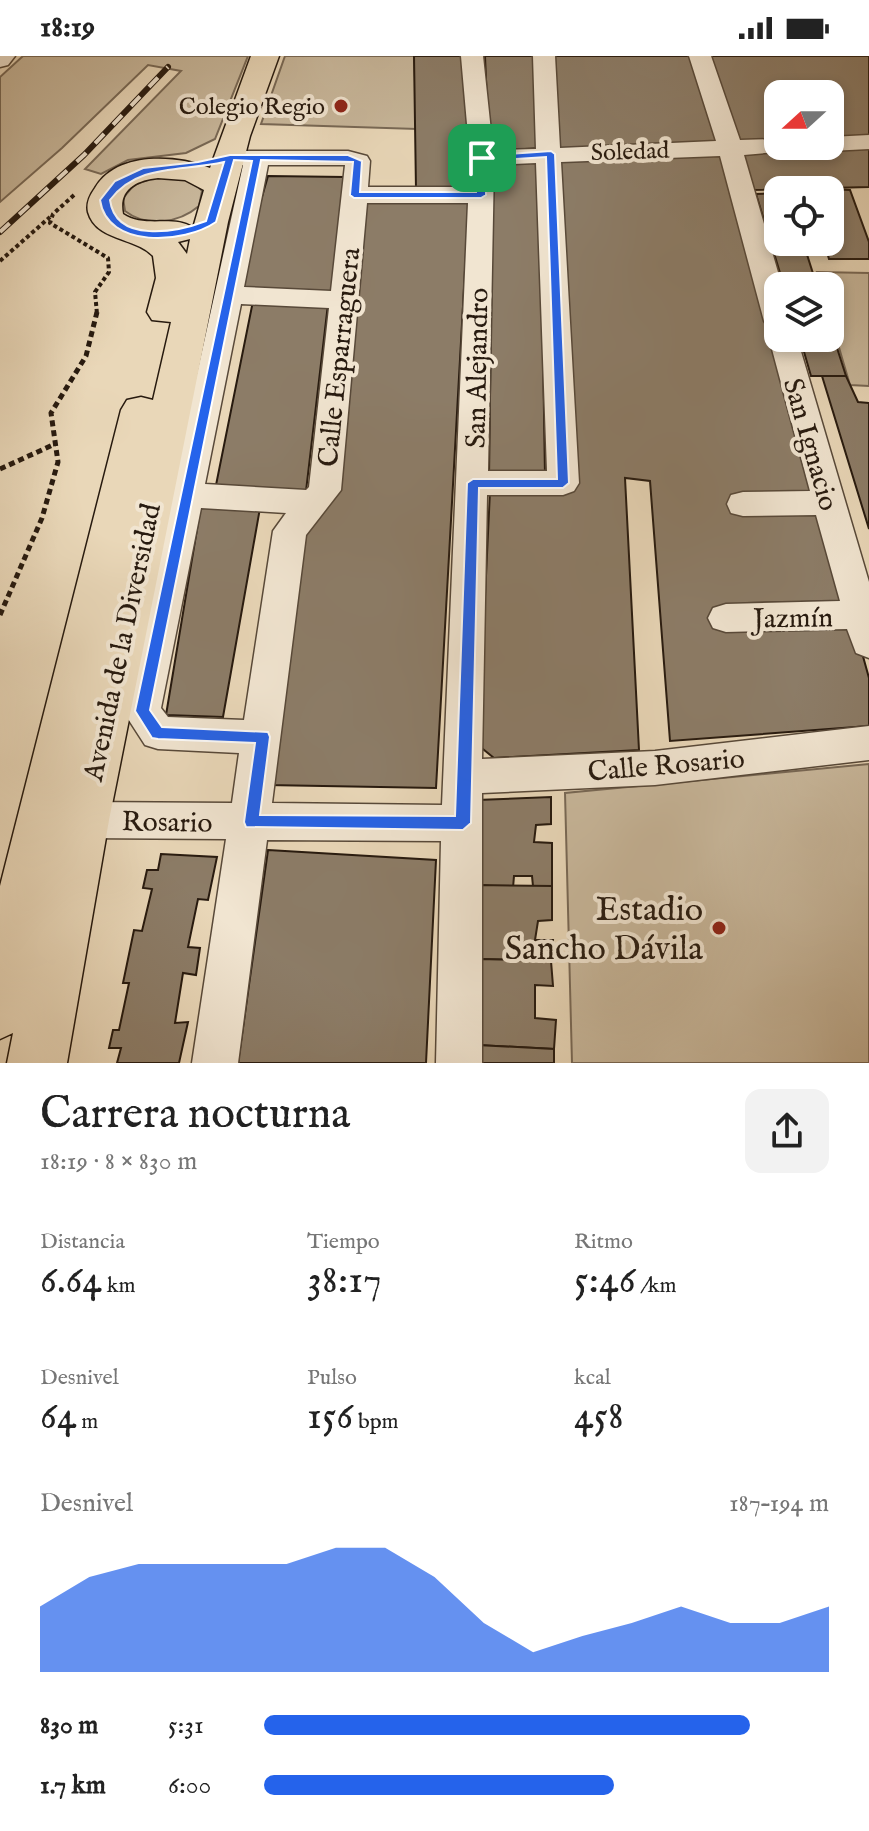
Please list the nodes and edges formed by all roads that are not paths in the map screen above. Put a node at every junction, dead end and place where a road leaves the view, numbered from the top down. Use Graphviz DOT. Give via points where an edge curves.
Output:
graph roads {
  1 [pos="265,56"];
  2 [pos="472,56"];
  3 [pos="544,56"];
  4 [pos="700,56"];
  5 [pos="869,142"];
  6 [pos="844,143"];
  7 [pos="764,146"];
  8 [pos="730,147"];
  9 [pos="551,154"];
  10 [pos="482,158"];
  11 [pos="230,181"];
  12 [pos="354,195"];
  13 [pos="481,195"];
  14 [pos="149,235"];
  15 [pos="764,272"];
  16 [pos="229,295"];
  17 [pos="344,300"];
  18 [pos="787,352"];
  19 [pos="473,483"];
  20 [pos="187,495"];
  21 [pos="314,503"];
  22 [pos="829,503"];
  23 [pos="743,504"];
  24 [pos="726,618"];
  25 [pos="865,629"];
  26 [pos="263,737"];
  27 [pos="869,743"];
  28 [pos="462,777"];
  29 [pos="83,820"];
  30 [pos="251,822"];
  31 [pos="463,823"];
  32 [pos="0,1010"];
  33 [pos="37,1063"];
  34 [pos="215,1063"];
  35 [pos="459,1063"];
  1 -- 11 [label="main road, Avenida de la Diversidad"];
  2 -- 10 [label="street, San Alejandro"];
  3 -- 9 [label="street"];
  4 -- 8 [label="street"];
  5 -- 6 [label="street"];
  7 -- 8 [label="street, Soledad"];
  8 -- 9 [label="street, Soledad"];
  8 -- 15 [label="street"];
  9 -- 10 [label="street, Soledad"];
  9 -- 19 [label="street" via="563,483"];
  10 -- 13 [label="street, San Alejandro"];
  11 -- 12 [label="street, Calle Esparraguera" via="348,158 358,161"];
  11 -- 14 [label="main road" via="182,232"];
  11 -- 14 [label="main road, Avenida de la Diversidad" via="177,167 131,175 109,191 105,206 114,222"];
  11 -- 16 [label="street"];
  11 -- 29 [label="main road, Avenida de la Diversidad"];
  12 -- 13 [label="street"];
  12 -- 17 [label="street, Calle Esparraguera"];
  13 -- 19 [label="street, San Alejandro"];
  14 -- 32 [label="main road, Avenida de la Diversidad" via="167,247 175,268"];
  16 -- 17 [label="street"];
  16 -- 20 [label="street"];
  17 -- 21 [label="street, Calle Esparraguera" via="325,490"];
  18 -- 22 [label="street, San Ignacio"];
  19 -- 28 [label="street, San Alejandro"];
  20 -- 21 [label="street"];
  20 -- 26 [label="street" via="142,711 158,733"];
  21 -- 26 [label="street, Calle Esparraguera" via="290,531"];
  22 -- 23 [label="street"];
  22 -- 25 [label="street, San Ignacio"];
  24 -- 25 [label="street, Jazmín"];
  26 -- 30 [label="street, Calle Esparraguera"];
  27 -- 28 [label="street, Calle Rosario" via="655,768"];
  28 -- 31 [label="street, San Alejandro"];
  29 -- 30 [label="street, Rosario"];
  29 -- 33 [label="main road, Avenida de la Diversidad"];
  30 -- 31 [label="street, Rosario"];
  30 -- 34 [label="street, Calle Esparraguera"];
  31 -- 35 [label="street, San Alejandro"];
}
